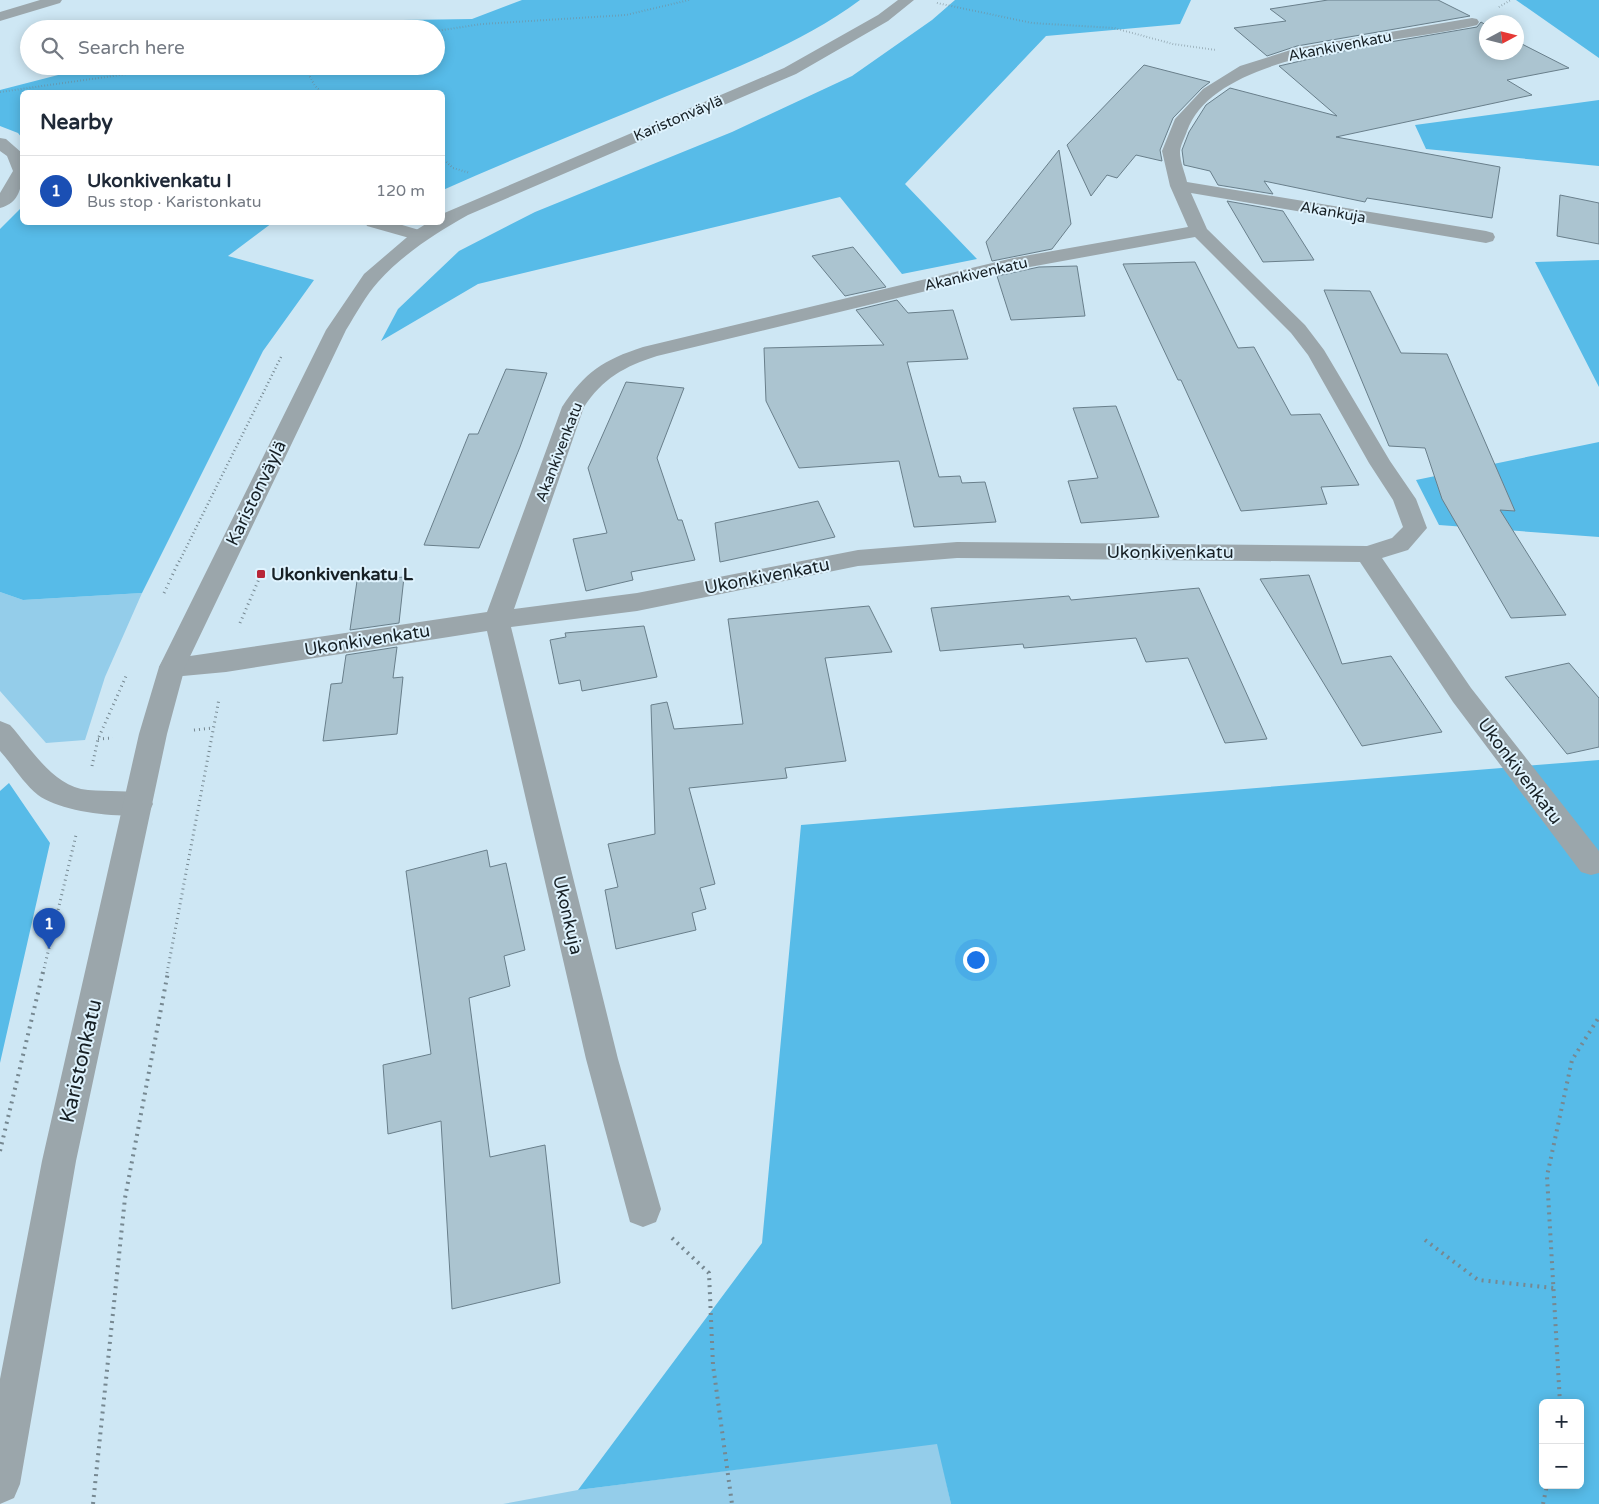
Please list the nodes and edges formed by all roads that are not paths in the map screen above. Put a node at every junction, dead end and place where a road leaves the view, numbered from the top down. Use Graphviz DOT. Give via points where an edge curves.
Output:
graph roads {
  1 [pos="55,0"];
  2 [pos="907,0"];
  3 [pos="0,17"];
  4 [pos="1472,22"];
  5 [pos="0,143"];
  6 [pos="20,166"];
  7 [pos="20,175"];
  8 [pos="1179,186"];
  9 [pos="0,203"];
  10 [pos="445,220"];
  11 [pos="383,225"];
  12 [pos="437,225"];
  13 [pos="1199,231"];
  14 [pos="420,236"];
  15 [pos="1486,237"];
  16 [pos="1367,554"];
  17 [pos="497,620"];
  18 [pos="172,667"];
  19 [pos="0,732"];
  20 [pos="139,804"];
  21 [pos="1591,863"];
  22 [pos="643,1210"];
  23 [pos="0,1484"];
  1 -- 3 [label="street"];
  2 -- 10 [label="street, Karistonväylä" via="875,23 790,71"];
  4 -- 8 [label="street, Akankivenkatu" via="1302,51 1246,69 1208,92 1183,119 1171,151"];
  5 -- 6 [label="street" via="14,153"];
  7 -- 9 [label="street"];
  8 -- 13 [label="street, Akankivenkatu"];
  8 -- 15 [label="street, Akankuja"];
  11 -- 14 [label="lane"];
  12 -- 14 [label="street, Karistonväylä"];
  13 -- 16 [label="street, Ukonkivenkatu" via="1298,329 1318,354 1380,463 1404,498 1416,528 1400,544"];
  13 -- 17 [label="street, Akankivenkatu" via="1013,264 622,360 598,373 573,407"];
  14 -- 18 [label="street, Karistonväylä" via="371,278 336,330"];
  16 -- 17 [label="street, Ukonkivenkatu" via="957,550 858,558 637,602"];
  16 -- 21 [label="street, Ukonkivenkatu" via="1462,695"];
  17 -- 18 [label="street, Ukonkivenkatu" via="226,662"];
  17 -- 22 [label="street, Ukonkuja" via="602,1059"];
  18 -- 20 [label="street, Karistonväylä" via="153,734"];
  19 -- 20 [label="street" via="48,787 83,801"];
  20 -- 23 [label="street, Karistonkatu" via="60,1160"];
}
